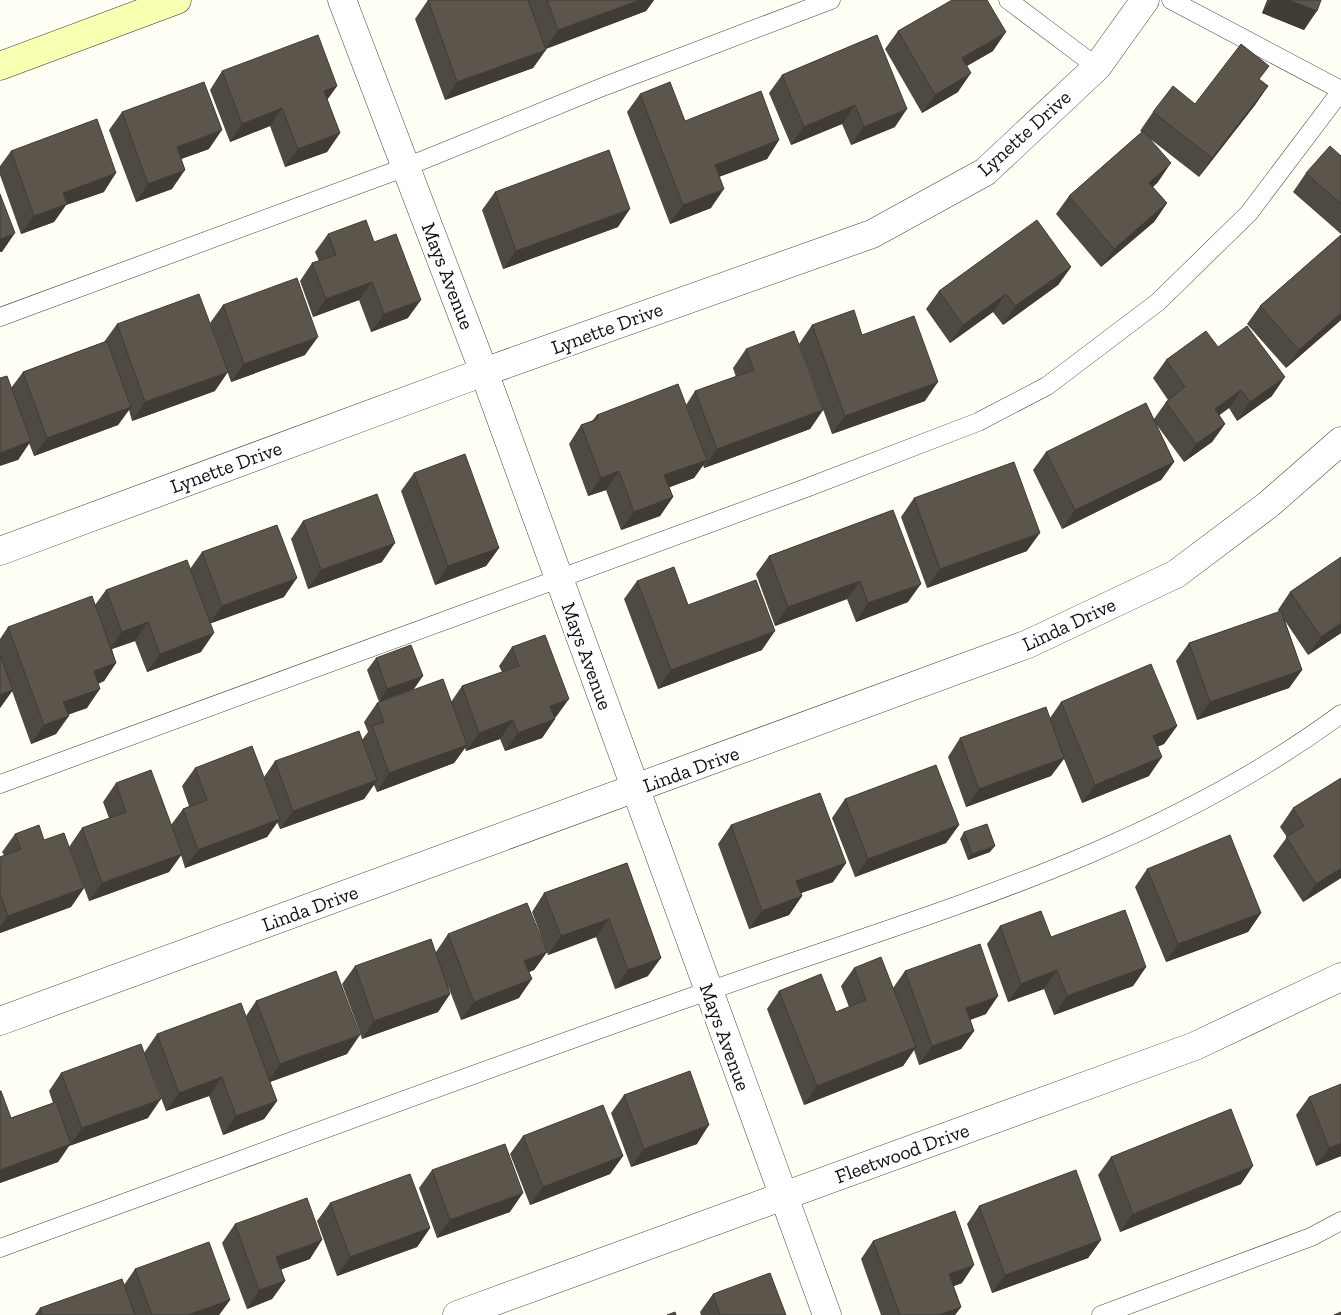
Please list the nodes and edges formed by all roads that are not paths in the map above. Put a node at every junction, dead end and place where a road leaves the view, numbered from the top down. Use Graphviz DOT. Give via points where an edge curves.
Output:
graph roads {
  1 [pos="177,0"];
  2 [pos="342,0"];
  3 [pos="832,0"];
  4 [pos="1008,0"];
  5 [pos="1145,0"];
  6 [pos="1170,0"];
  7 [pos="0,66"];
  8 [pos="1097,67"];
  9 [pos="1341,91"];
  10 [pos="406,167"];
  11 [pos="0,317"];
  12 [pos="484,372"];
  13 [pos="1341,441"];
  14 [pos="0,551"];
  15 [pos="560,579"];
  16 [pos="1341,714"];
  17 [pos="0,784"];
  18 [pos="636,790"];
  19 [pos="1341,977"];
  20 [pos="708,991"];
  21 [pos="0,1021"];
  22 [pos="783,1197"];
  23 [pos="1341,1221"];
  24 [pos="0,1248"];
  25 [pos="457,1315"];
  26 [pos="827,1315"];
  27 [pos="1101,1315"];
  1 -- 7 [label="main road"];
  2 -- 10 [label="street, Mays Avenue"];
  3 -- 10 [label="lane" via="605,86"];
  4 -- 8 [label="lane"];
  5 -- 8 [label="street, Lynette Drive"];
  6 -- 9 [label="lane"];
  8 -- 12 [label="street, Lynette Drive" via="986,172 872,234"];
  9 -- 15 [label="lane" via="1249,213 1158,302 1047,386 978,422"];
  10 -- 11 [label="lane"];
  10 -- 12 [label="street, Mays Avenue"];
  12 -- 14 [label="street, Lynette Drive"];
  12 -- 15 [label="street, Mays Avenue"];
  13 -- 18 [label="street, Linda Drive" via="1269,504 1176,574 1028,644"];
  15 -- 17 [label="lane"];
  15 -- 18 [label="street, Mays Avenue"];
  16 -- 20 [label="lane" via="1306,740 1202,801 1032,879"];
  18 -- 20 [label="street, Mays Avenue"];
  18 -- 21 [label="street, Linda Drive"];
  19 -- 22 [label="street, Fleetwood Drive" via="1195,1046"];
  20 -- 22 [label="street, Mays Avenue"];
  20 -- 24 [label="lane"];
  22 -- 25 [label="street, Fleetwood Drive"];
  22 -- 26 [label="street, Mays Avenue"];
  23 -- 27 [label="lane" via="1311,1236"];
}
